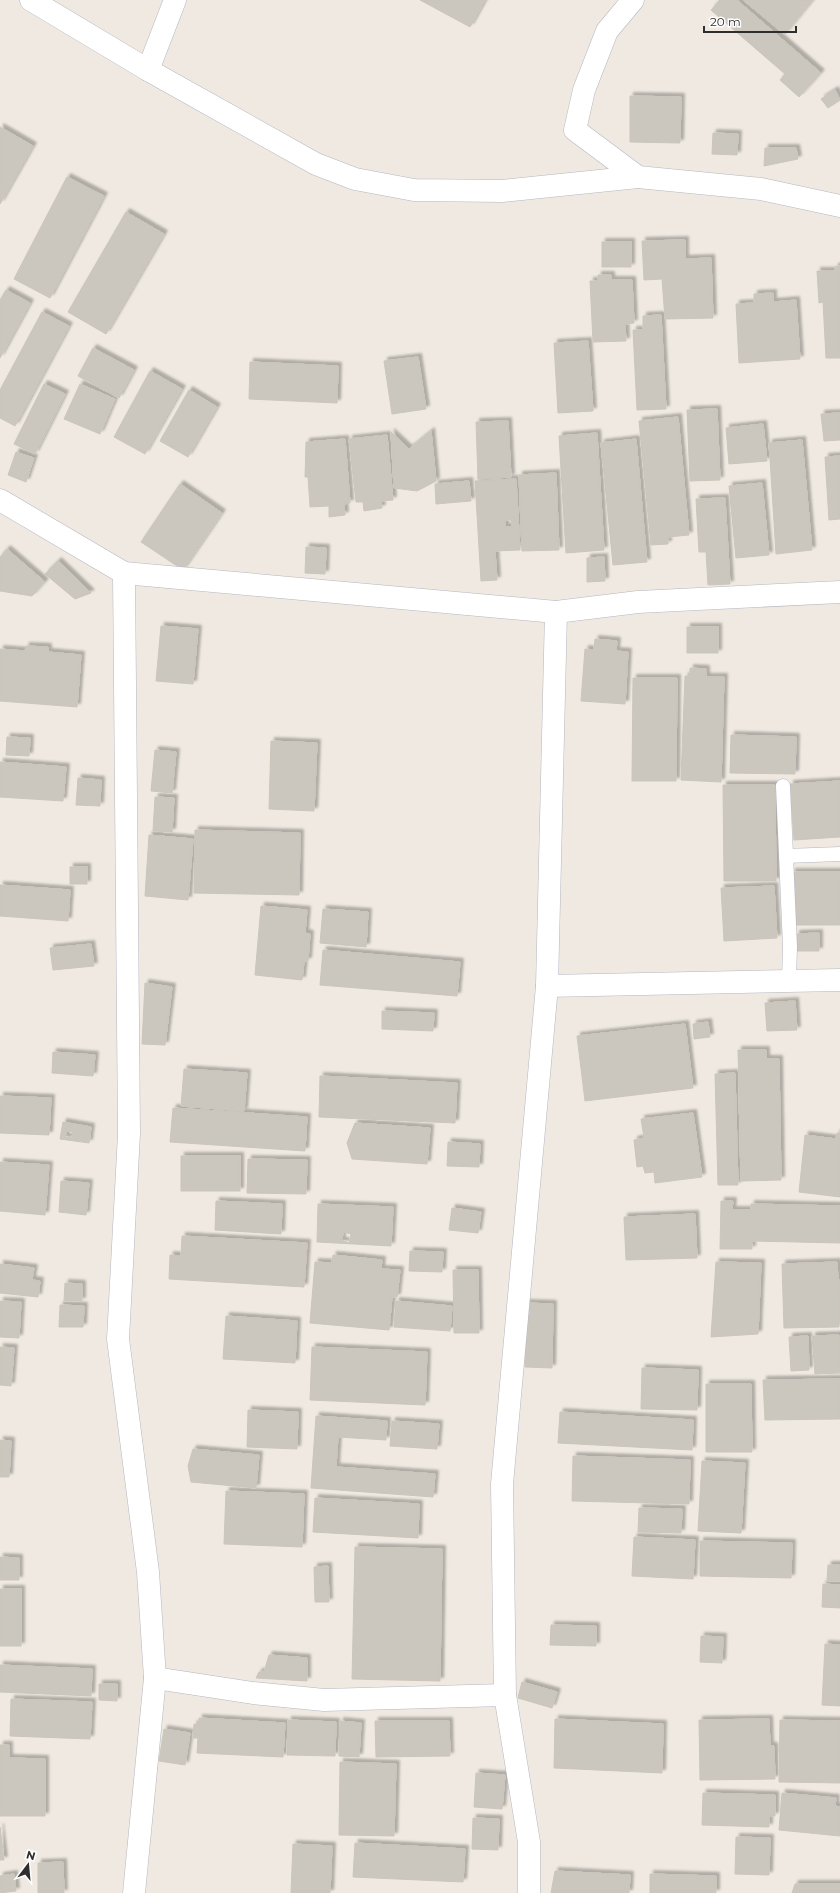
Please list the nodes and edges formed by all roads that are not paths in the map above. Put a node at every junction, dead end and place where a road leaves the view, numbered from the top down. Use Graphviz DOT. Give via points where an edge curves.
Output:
graph roads {
  1 [pos="31,0"];
  2 [pos="175,0"];
  3 [pos="633,0"];
  4 [pos="148,70"];
  5 [pos="638,177"];
  6 [pos="840,206"];
  7 [pos="0,500"];
  8 [pos="124,573"];
  9 [pos="840,592"];
  10 [pos="556,612"];
  11 [pos="784,786"];
  12 [pos="840,854"];
  13 [pos="786,856"];
  14 [pos="789,980"];
  15 [pos="840,980"];
  16 [pos="547,986"];
  17 [pos="155,1678"];
  18 [pos="505,1695"];
  19 [pos="134,1893"];
  20 [pos="529,1893"];
  1 -- 4 [label="street"];
  2 -- 4 [label="street"];
  3 -- 5 [label="street" via="607,31 584,90 575,130"];
  4 -- 5 [label="street" via="316,164 356,179 414,190 502,191"];
  5 -- 6 [label="street" via="761,189"];
  7 -- 8 [label="street"];
  8 -- 10 [label="street"];
  8 -- 17 [label="street" via="129,1134 118,1339 148,1572"];
  9 -- 10 [label="street" via="638,602"];
  10 -- 16 [label="street"];
  11 -- 13 [label="lane"];
  12 -- 13 [label="lane"];
  13 -- 14 [label="lane"];
  14 -- 15 [label="street"];
  14 -- 16 [label="street"];
  16 -- 18 [label="street" via="502,1484"];
  17 -- 18 [label="street" via="253,1693 324,1700"];
  17 -- 19 [label="street"];
  18 -- 20 [label="street" via="529,1842"];
}
